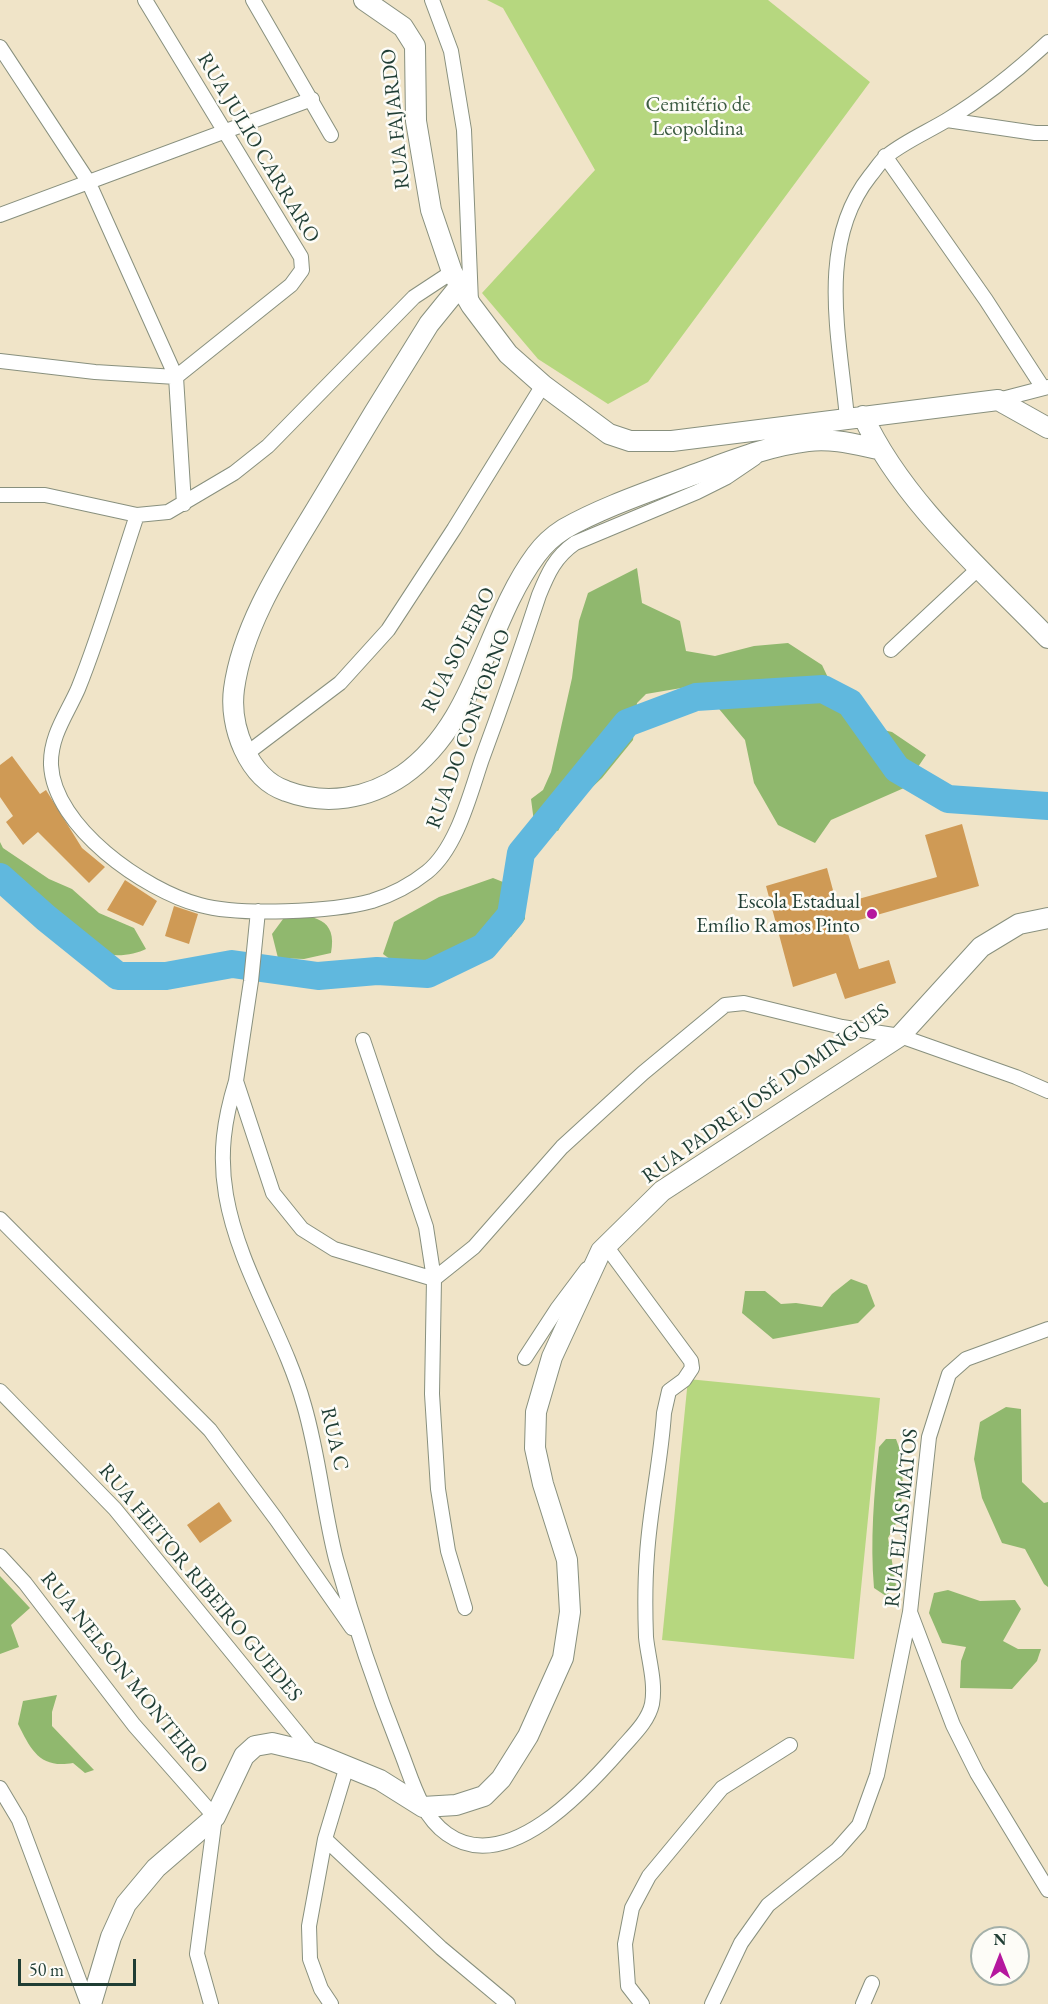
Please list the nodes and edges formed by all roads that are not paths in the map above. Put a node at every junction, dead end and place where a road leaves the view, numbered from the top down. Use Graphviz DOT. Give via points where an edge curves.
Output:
graph roads {
  1 [pos="145,0"];
  2 [pos="253,0"];
  3 [pos="364,0"];
  4 [pos="432,0"];
  5 [pos="1048,42"];
  6 [pos="0,47"];
  7 [pos="312,99"];
  8 [pos="947,120"];
  9 [pos="226,133"];
  10 [pos="1048,133"];
  11 [pos="331,135"];
  12 [pos="885,156"];
  13 [pos="88,181"];
  14 [pos="0,215"];
  15 [pos="456,280"];
  16 [pos="471,305"];
  17 [pos="0,361"];
  18 [pos="176,376"];
  19 [pos="543,385"];
  20 [pos="1046,388"];
  21 [pos="998,399"];
  22 [pos="855,417"];
  23 [pos="1048,428"];
  24 [pos="772,446"];
  25 [pos="878,449"];
  26 [pos="0,495"];
  27 [pos="184,504"];
  28 [pos="137,514"];
  29 [pos="980,567"];
  30 [pos="1048,638"];
  31 [pos="891,650"];
  32 [pos="246,754"];
  33 [pos="258,911"];
  34 [pos="1048,918"];
  35 [pos="900,1036"];
  36 [pos="363,1040"];
  37 [pos="236,1081"];
  38 [pos="1048,1091"];
  39 [pos="0,1219"];
  40 [pos="604,1249"];
  41 [pos="434,1279"];
  42 [pos="1048,1329"];
  43 [pos="525,1358"];
  44 [pos="0,1391"];
  45 [pos="0,1556"];
  46 [pos="465,1608"];
  47 [pos="910,1612"];
  48 [pos="360,1640"];
  49 [pos="790,1744"];
  50 [pos="314,1753"];
  51 [pos="346,1766"];
  52 [pos="0,1788"];
  53 [pos="423,1807"];
  54 [pos="215,1817"];
  55 [pos="325,1839"];
  56 [pos="1048,1890"];
  57 [pos="872,1983"];
  58 [pos="90,2004"];
  59 [pos="211,2004"];
  60 [pos="331,2004"];
  61 [pos="508,2004"];
  62 [pos="642,2004"];
  63 [pos="711,2004"];
  64 [pos="863,2004"];
  1 -- 9 [label="street, RUA JULIO CARRARO"];
  2 -- 7 [label="street"];
  3 -- 15 [label="street, RUA FAJARDO" via="403,27 415,46 420,150 431,210"];
  4 -- 16 [label="street" via="451,51 464,130"];
  5 -- 8 [label="street"];
  6 -- 13 [label="street"];
  7 -- 9 [label="street"];
  7 -- 11 [label="street"];
  8 -- 10 [label="street"];
  8 -- 12 [label="street"];
  9 -- 13 [label="street"];
  9 -- 18 [label="street, RUA JULIO CARRARO" via="296,247 302,270 291,285"];
  12 -- 20 [label="street"];
  12 -- 22 [label="street" via="860,189 839,240 836,293"];
  13 -- 14 [label="street"];
  13 -- 18 [label="street"];
  15 -- 16 [label="street, RUA FAJARDO"];
  15 -- 27 [label="street" via="414,297 268,446"];
  15 -- 32 [label="street, RUA SOLEIRO" via="269,589 243,653 234,690 235,718"];
  16 -- 19 [label="street, RUA FAJARDO" via="508,354"];
  17 -- 18 [label="street"];
  18 -- 27 [label="street"];
  19 -- 22 [label="street, RUA FAJARDO" via="609,434 630,441 672,441"];
  19 -- 32 [label="street" via="387,630 340,683"];
  20 -- 21 [label="street"];
  21 -- 22 [label="street, RUA FAJARDO"];
  21 -- 23 [label="street"];
  22 -- 25 [label="street"];
  24 -- 25 [label="street, RUA SOLEIRO" via="832,439"];
  24 -- 32 [label="street, RUA SOLEIRO" via="643,493 548,540 513,594 459,712 422,759 403,775 374,791 345,799 311,798 282,790 258,773"];
  24 -- 33 [label="street, RUA DO CONTORNO" via="728,477 575,543 561,553 539,595 455,835 428,871 373,901 319,909"];
  25 -- 29 [label="street" via="911,493"];
  26 -- 28 [label="street" via="45,495"];
  27 -- 28 [label="street" via="168,512"];
  28 -- 33 [label="street, RUA DO CONTORNO" via="78,689 52,741 51,766 56,788 68,811 93,841 138,876 201,906"];
  29 -- 30 [label="street"];
  29 -- 31 [label="street"];
  33 -- 37 [label="street, RUA C"];
  34 -- 35 [label="street, RUA PADRE JOSÉ DOMINGUES" via="1019,924 981,947"];
  35 -- 38 [label="street"];
  35 -- 40 [label="street, RUA PADRE JOSÉ DOMINGUES" via="662,1191"];
  35 -- 41 [label="street" via="842,1027 744,1003 725,1005 570,1140 474,1247"];
  36 -- 41 [label="street" via="426,1227"];
  37 -- 41 [label="street" via="273,1193 302,1229 334,1249"];
  37 -- 48 [label="street, RUA C" via="225,1116 221,1150 226,1195 242,1253 304,1404 335,1556"];
  39 -- 48 [label="street" via="210,1431"];
  40 -- 43 [label="street"];
  40 -- 53 [label="street, RUA PADRE JOSÉ DOMINGUES" via="552,1357 536,1412 535,1448 567,1560 570,1612 563,1658 528,1736 501,1779 484,1796 456,1805"];
  40 -- 53 [label="street" via="691,1361 692,1368 669,1391 647,1555 646,1636 652,1706 644,1722 588,1787 552,1818 504,1843 475,1845 447,1834"];
  41 -- 46 [label="street" via="432,1394 438,1489 448,1551"];
  42 -- 47 [label="street, RUA ELIAS MATOS" via="966,1359 949,1374 929,1437"];
  44 -- 50 [label="street, RUA HEITOR RIBEIRO GUEDES" via="116,1509"];
  45 -- 54 [label="street, RUA NELSON MONTEIRO" via="134,1725"];
  47 -- 56 [label="street, RUA ELIAS MATOS" via="953,1725 977,1773"];
  47 -- 63 [label="street" via="877,1775 859,1825 837,1850 768,1905 741,1943"];
  48 -- 53 [label="street, RUA C"];
  49 -- 62 [label="street" via="722,1788 649,1876 632,1908 626,1944 628,1986"];
  50 -- 51 [label="street"];
  50 -- 54 [label="street" via="272,1743 255,1746 244,1756"];
  51 -- 53 [label="street" via="380,1780"];
  51 -- 55 [label="street"];
  52 -- 58 [label="street" via="19,1820"];
  54 -- 58 [label="street" via="156,1868 126,1904"];
  54 -- 59 [label="street" via="197,1954"];
  55 -- 60 [label="street" via="309,1926 310,1959"];
  55 -- 61 [label="street" via="441,1948"];
  57 -- 64 [label="street"];
}
